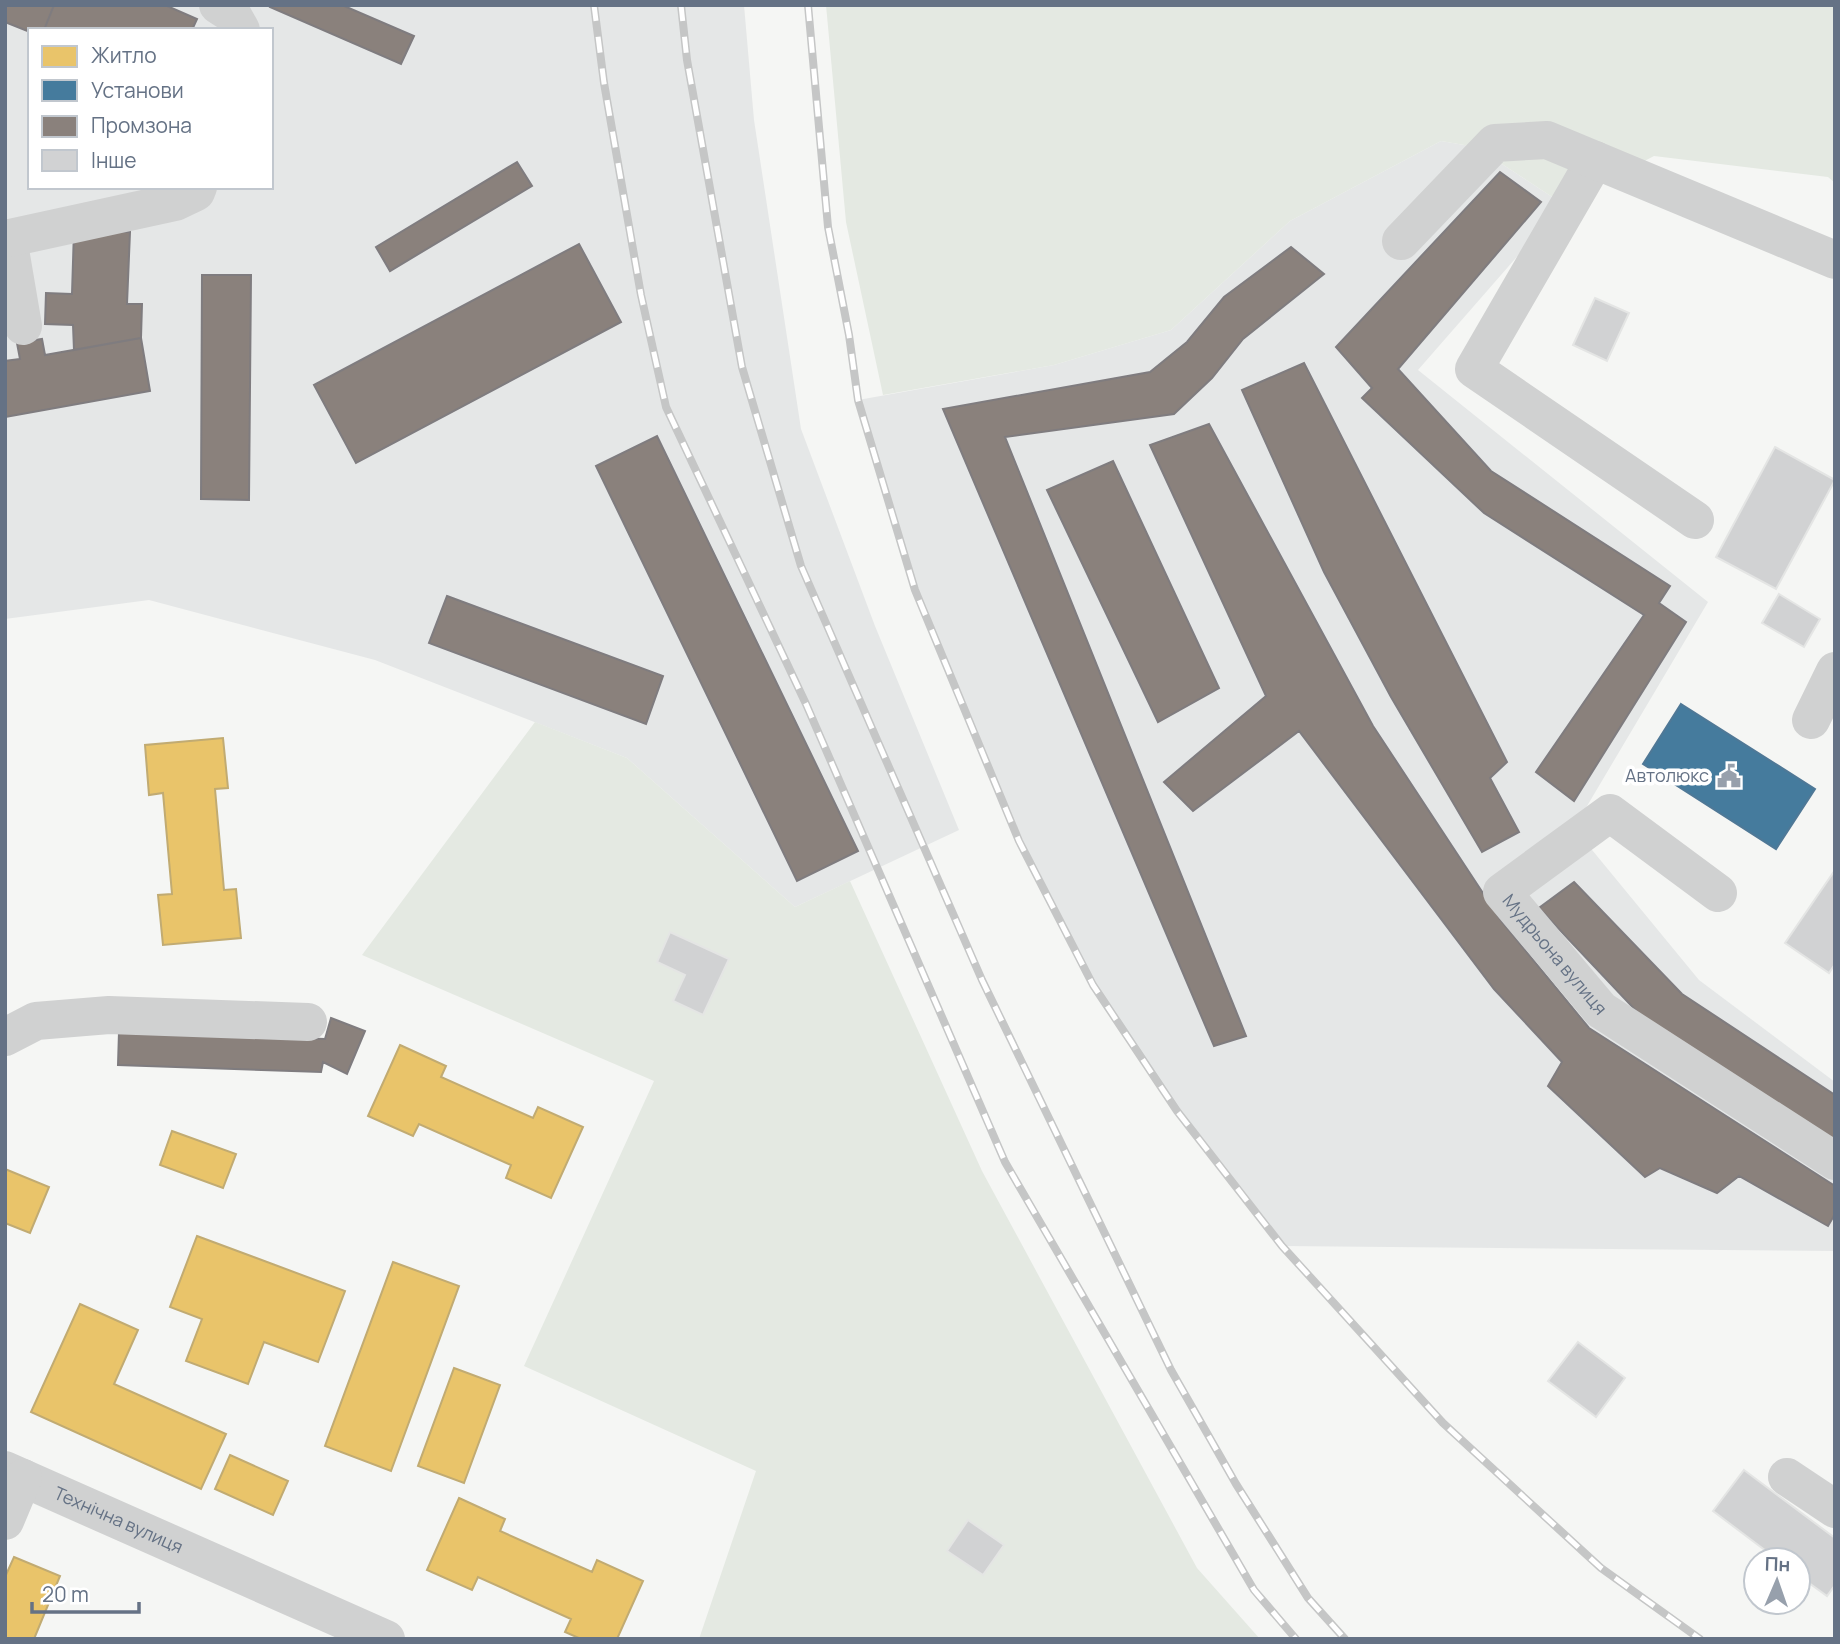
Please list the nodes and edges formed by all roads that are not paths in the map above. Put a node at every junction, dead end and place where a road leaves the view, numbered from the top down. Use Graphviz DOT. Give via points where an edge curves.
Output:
graph roads {
  1 [pos="218,5"];
  2 [pos="241,28"];
  3 [pos="1595,160"];
  4 [pos="198,189"];
  5 [pos="6,239"];
  6 [pos="1401,241"];
  7 [pos="1835,261"];
  8 [pos="23,326"];
  9 [pos="1695,520"];
  10 [pos="1835,671"];
  11 [pos="1811,719"];
  12 [pos="1718,893"];
  13 [pos="308,1022"];
  14 [pos="5,1037"];
  15 [pos="1835,1161"];
  16 [pos="14,1474"];
  17 [pos="1787,1476"];
  18 [pos="1835,1509"];
  19 [pos="5,1521"];
  20 [pos="386,1639"];
  1 -- 2 [label="street" via="232,14"];
  3 -- 6 [label="street" via="1546,140 1494,143"];
  3 -- 7 [label="street"];
  3 -- 9 [label="street" via="1474,369"];
  4 -- 5 [label="street" via="175,202"];
  5 -- 8 [label="street"];
  10 -- 11 [label="street"];
  12 -- 15 [label="street, Мудрьона вулиця" via="1611,813 1502,892 1601,1010"];
  13 -- 14 [label="street" via="109,1015 36,1021"];
  16 -- 19 [label="street"];
  16 -- 20 [label="street, Технічна вулиця"];
  17 -- 18 [label="street"];
}
